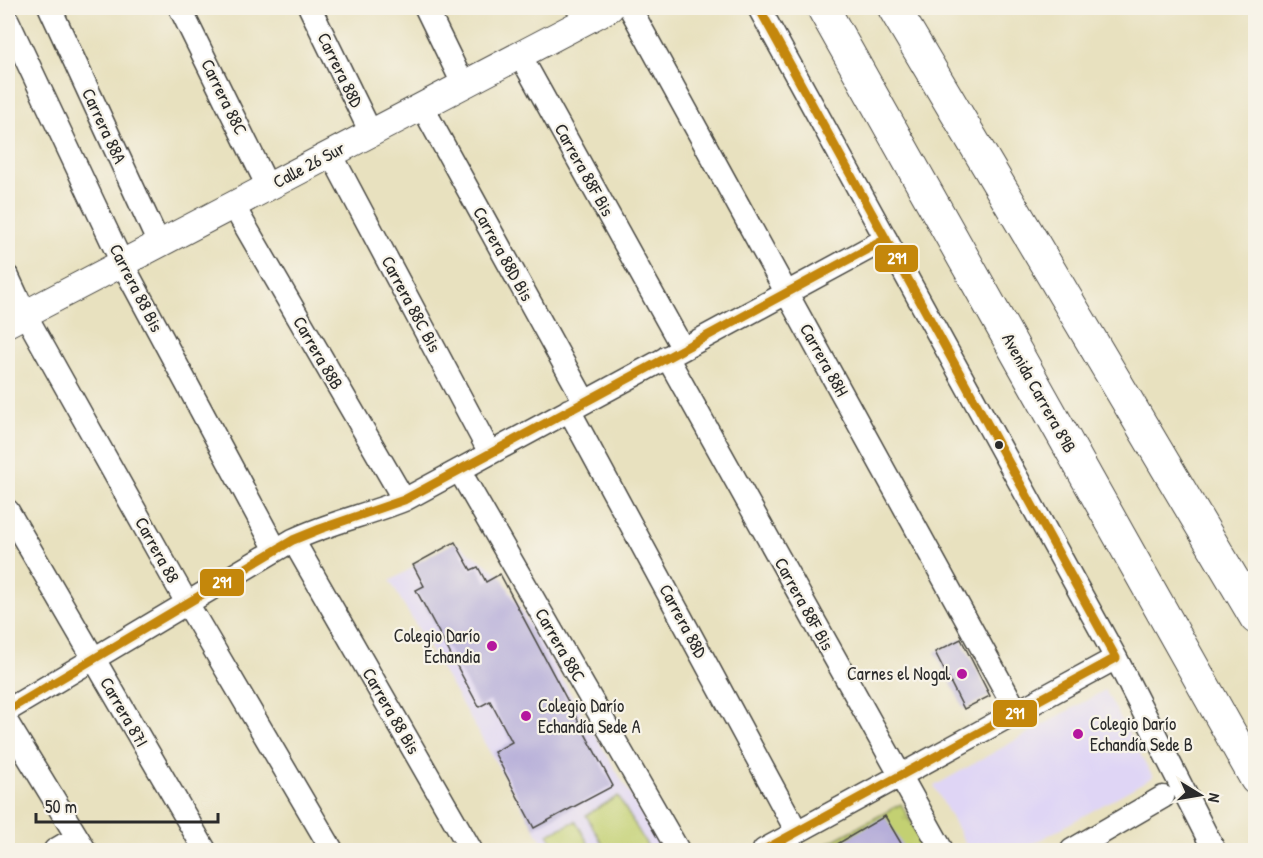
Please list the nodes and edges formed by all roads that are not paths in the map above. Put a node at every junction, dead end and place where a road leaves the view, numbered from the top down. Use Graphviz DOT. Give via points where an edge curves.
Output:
graph roads {
  1 [pos="50,8"];
  2 [pos="180,8"];
  3 [pos="310,8"];
  4 [pos="426,8"];
  5 [pos="610,8"];
  6 [pos="630,8"];
  7 [pos="759,8"];
  8 [pos="824,8"];
  9 [pos="894,8"];
  10 [pos="8,21"];
  11 [pos="520,55"];
  12 [pos="463,84"];
  13 [pos="422,106"];
  14 [pos="371,133"];
  15 [pos="331,154"];
  16 [pos="268,187"];
  17 [pos="233,205"];
  18 [pos="886,239"];
  19 [pos="159,244"];
  20 [pos="122,263"];
  21 [pos="8,277"];
  22 [pos="787,292"];
  23 [pos="16,319"];
  24 [pos="675,353"];
  25 [pos="577,406"];
  26 [pos="490,453"];
  27 [pos="459,470"];
  28 [pos="404,500"];
  29 [pos="8,511"];
  30 [pos="284,545"];
  31 [pos="187,603"];
  32 [pos="1256,618"];
  33 [pos="1116,658"];
  34 [pos="92,659"];
  35 [pos="8,710"];
  36 [pos="1017,712"];
  37 [pos="8,724"];
  38 [pos="899,777"];
  39 [pos="1256,779"];
  40 [pos="1164,797"];
  41 [pos="797,832"];
  42 [pos="81,844"];
  43 [pos="55,850"];
  44 [pos="205,850"];
  45 [pos="332,850"];
  46 [pos="471,850"];
  47 [pos="678,850"];
  48 [pos="764,850"];
  49 [pos="942,850"];
  50 [pos="1072,850"];
  51 [pos="1214,850"];
  1 -- 19 [label="street, Carrera 88A"];
  2 -- 16 [label="street, Carrera 88C"];
  3 -- 14 [label="street, Carrera 88D"];
  4 -- 12 [label="street"];
  5 -- 11 [label="street, Calle 26 Sur"];
  6 -- 22 [label="street, Carrera 88H"];
  7 -- 18 [label="street"];
  8 -- 39 [label="main road, Avenida Carrera 89B"];
  9 -- 32 [label="main road"];
  10 -- 20 [label="street, Carrera 88 Bis"];
  11 -- 12 [label="street, Calle 26 Sur"];
  11 -- 24 [label="street, Carrera 88F Bis"];
  12 -- 13 [label="street, Calle 26 Sur"];
  13 -- 14 [label="street, Calle 26 Sur"];
  13 -- 25 [label="street, Carrera 88D Bis"];
  14 -- 15 [label="street, Calle 26 Sur"];
  15 -- 16 [label="street, Calle 26 Sur"];
  15 -- 26 [label="street, Carrera 88C Bis"];
  16 -- 17 [label="street, Calle 26 Sur"];
  17 -- 19 [label="street, Calle 26 Sur"];
  17 -- 28 [label="street, Carrera 88B"];
  18 -- 22 [label="street"];
  18 -- 33 [label="street"];
  19 -- 20 [label="street, Calle 26 Sur"];
  20 -- 23 [label="street, Calle 26 Sur"];
  20 -- 30 [label="street, Carrera 88 Bis"];
  21 -- 23 [label="street, Carrera 88"];
  22 -- 24 [label="street"];
  22 -- 36 [label="street, Carrera 88H"];
  23 -- 31 [label="street, Carrera 88"];
  24 -- 25 [label="street"];
  24 -- 38 [label="street, Carrera 88F Bis"];
  25 -- 26 [label="street"];
  25 -- 41 [label="street, Carrera 88D"];
  26 -- 27 [label="street"];
  27 -- 28 [label="street"];
  27 -- 47 [label="street, Carrera 88C"];
  28 -- 30 [label="street" via="309,532"];
  29 -- 34 [label="street, Carrera 87I"];
  30 -- 31 [label="street"];
  30 -- 46 [label="street, Carrera 88 Bis"];
  31 -- 34 [label="street"];
  31 -- 45 [label="street, Carrera 88"];
  33 -- 36 [label="street"];
  33 -- 51 [label="street"];
  34 -- 35 [label="street"];
  34 -- 44 [label="street, Carrera 87I"];
  36 -- 38 [label="street"];
  37 -- 42 [label="street"];
  38 -- 41 [label="street"];
  38 -- 49 [label="street, Carrera 88F Bis"];
  40 -- 50 [label="street"];
  41 -- 48 [label="street"];
  42 -- 43 [label="street"];
}
